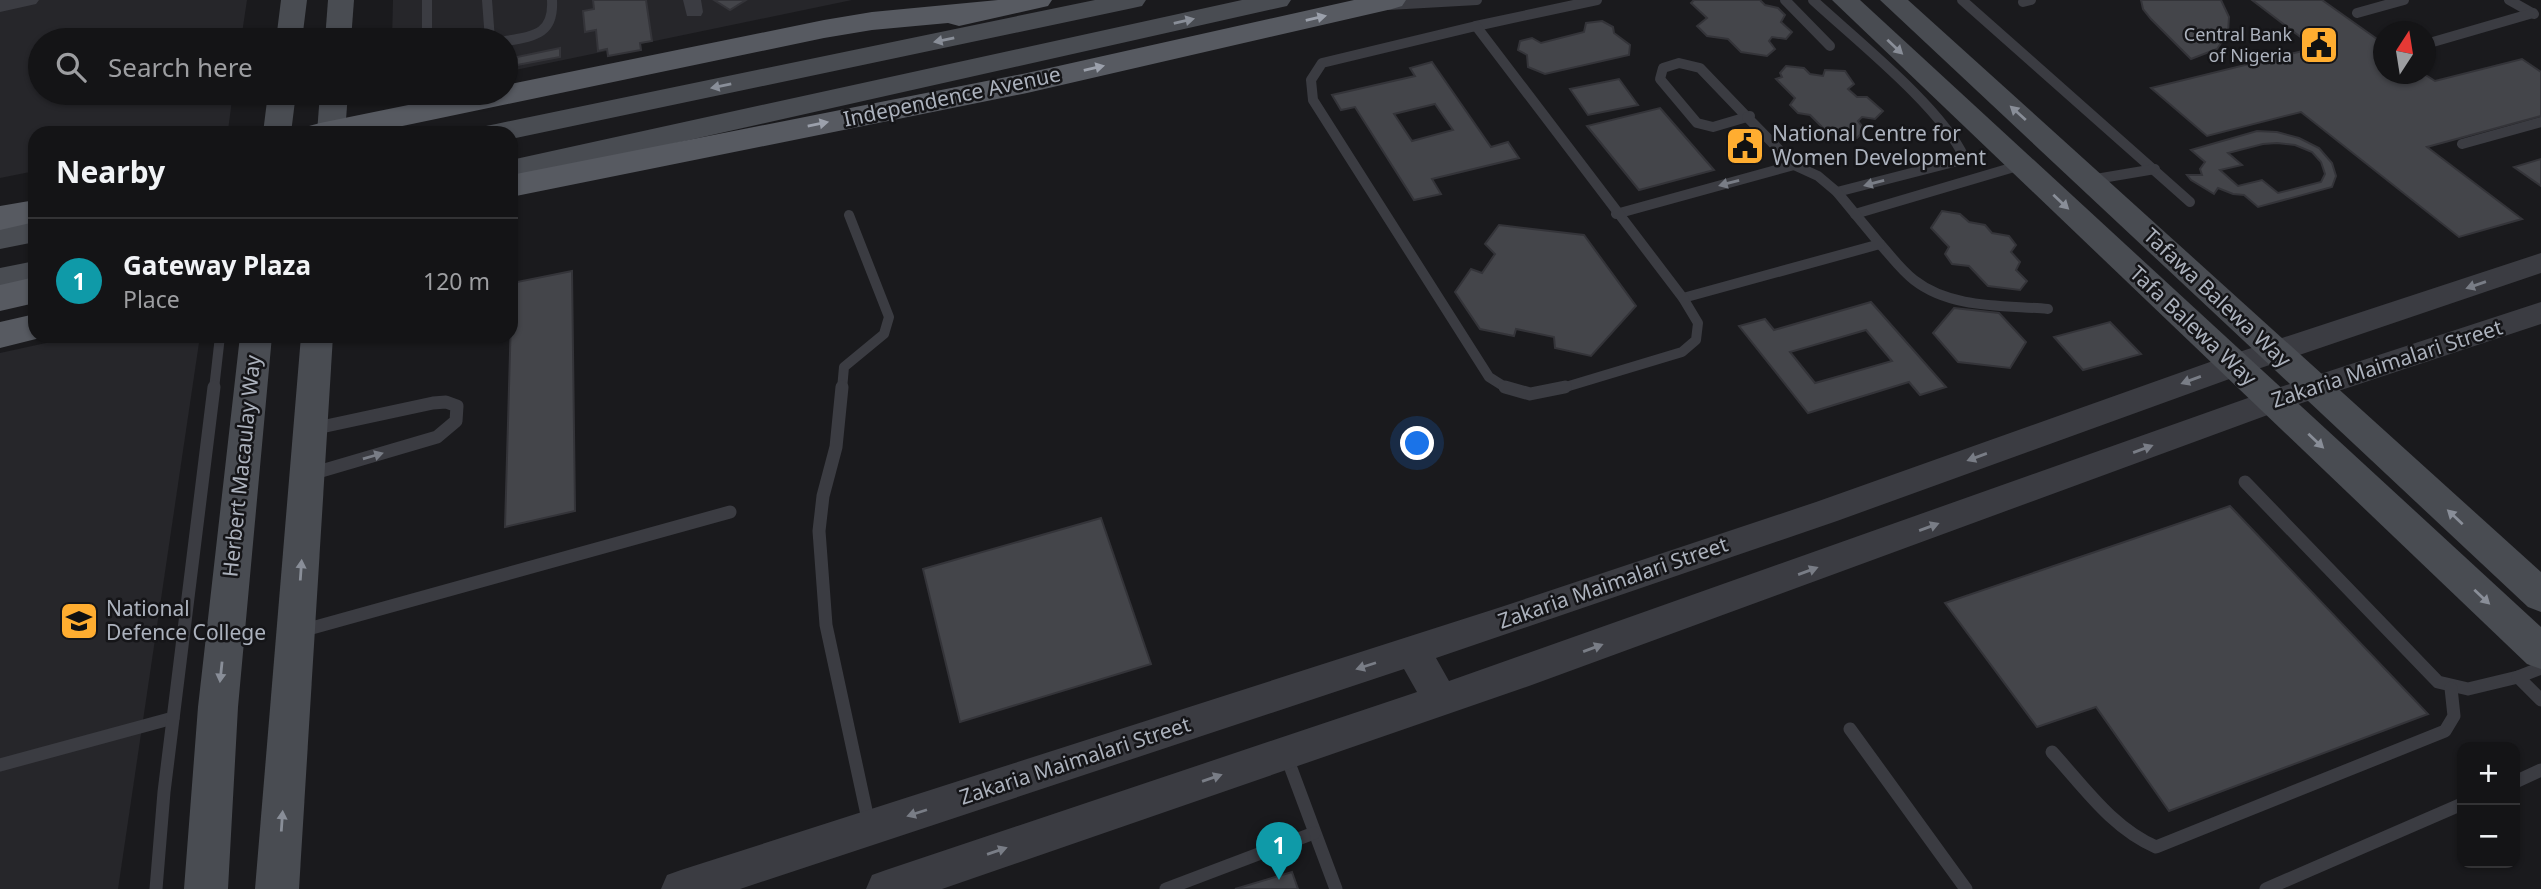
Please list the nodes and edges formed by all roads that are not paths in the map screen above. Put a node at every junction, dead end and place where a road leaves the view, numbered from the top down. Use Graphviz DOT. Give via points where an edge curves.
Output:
graph roads {
  1 [pos="30,0"];
  2 [pos="294,0"];
  3 [pos="341,0"];
  4 [pos="427,0"];
  5 [pos="486,0"];
  6 [pos="552,0"];
  7 [pos="1133,0"];
  8 [pos="1279,0"];
  9 [pos="1477,0"];
  10 [pos="1597,0"];
  11 [pos="1785,0"];
  12 [pos="1813,0"];
  13 [pos="1845,0"];
  14 [pos="1893,0"];
  15 [pos="1962,0"];
  16 [pos="2404,0"];
  17 [pos="2509,0"];
  18 [pos="1381,3"];
  19 [pos="0,6"];
  20 [pos="984,11"];
  21 [pos="1022,11"];
  22 [pos="2357,13"];
  23 [pos="2537,15"];
  24 [pos="1476,26"];
  25 [pos="290,28"];
  26 [pos="339,28"];
  27 [pos="427,28"];
  28 [pos="489,28"];
  29 [pos="518,39"];
  30 [pos="2436,41"];
  31 [pos="1830,46"];
  32 [pos="1025,70"];
  33 [pos="518,93"];
  34 [pos="280,105"];
  35 [pos="332,105"];
  36 [pos="458,105"];
  37 [pos="1750,116"];
  38 [pos="2541,122"];
  39 [pos="278,126"];
  40 [pos="329,126"];
  41 [pos="357,126"];
  42 [pos="433,126"];
  43 [pos="518,128"];
  44 [pos="2462,144"];
  45 [pos="1794,165"];
  46 [pos="2021,165"];
  47 [pos="518,169"];
  48 [pos="2155,169"];
  49 [pos="2090,180"];
  50 [pos="518,184"];
  51 [pos="28,191"];
  52 [pos="1837,192"];
  53 [pos="0,197"];
  54 [pos="2190,202"];
  55 [pos="28,212"];
  56 [pos="1616,214"];
  57 [pos="1855,214"];
  58 [pos="849,215"];
  59 [pos="0,218"];
  60 [pos="28,232"];
  61 [pos="0,238"];
  62 [pos="1880,244"];
  63 [pos="2541,263"];
  64 [pos="28,273"];
  65 [pos="0,279"];
  66 [pos="28,292"];
  67 [pos="0,298"];
  68 [pos="1683,298"];
  69 [pos="2048,309"];
  70 [pos="2541,313"];
  71 [pos="28,329"];
  72 [pos="0,335"];
  73 [pos="219,343"];
  74 [pos="255,343"];
  75 [pos="317,343"];
  76 [pos="2276,352"];
  77 [pos="2235,365"];
  78 [pos="2313,387"];
  79 [pos="2273,401"];
  80 [pos="311,430"];
  81 [pos="307,475"];
  82 [pos="2245,482"];
  83 [pos="730,512"];
  84 [pos="2541,596"];
  85 [pos="297,632"];
  86 [pos="1413,651"];
  87 [pos="2541,652"];
  88 [pos="2541,668"];
  89 [pos="2518,677"];
  90 [pos="2451,688"];
  91 [pos="1441,700"];
  92 [pos="2541,700"];
  93 [pos="173,718"];
  94 [pos="1850,729"];
  95 [pos="2052,752"];
  96 [pos="1285,754"];
  97 [pos="0,765"];
  98 [pos="2541,770"];
  99 [pos="2520,780"];
  100 [pos="2460,805"];
  101 [pos="870,828"];
  102 [pos="1314,833"];
  103 [pos="156,889"];
  104 [pos="206,889"];
  105 [pos="277,889"];
  106 [pos="681,889"];
  107 [pos="886,889"];
  108 [pos="1166,889"];
  109 [pos="1336,889"];
  110 [pos="1966,889"];
  111 [pos="2266,889"];
  1 -- 19 [label="street"];
  2 -- 25 [label="main road"];
  3 -- 26 [label="main road"];
  4 -- 27 [label="lane"];
  5 -- 28 [label="lane"];
  6 -- 29 [label="lane" via="554,13 544,30"];
  7 -- 21 [label="main road"];
  32 -- 8 [label="main road, Independence Avenue, one-way"];
  9 -- 18 [label="lane"];
  10 -- 24 [label="lane"];
  11 -- 31 [label="lane"];
  12 -- 52 [label="lane, one-way" via="1941,122 1964,156"];
  13 -- 46 [label="main road, Tafa Balewa Way, one-way"];
  49 -- 14 [label="main road, Tafawa Balewa Way, one-way"];
  15 -- 48 [label="lane"];
  16 -- 22 [label="lane"];
  17 -- 23 [label="lane"];
  32 -- 18 [label="main road, Independence Avenue, one-way"];
  20 -- 21 [label="main road"];
  20 -- 33 [label="main road" via="824,29"];
  20 -- 42 [label="main road"];
  21 -- 43 [label="main road, one-way"];
  23 -- 30 [label="lane"];
  24 -- 56 [label="lane"];
  24 -- 68 [label="lane" via="1322,62 1311,74 1308,88 1489,377 1510,390 1530,394 1682,352 1696,340 1698,323"];
  32 -- 47 [label="main road, Independence Avenue"];
  50 -- 32 [label="main road, Independence Avenue, one-way"];
  34 -- 39 [label="main road"];
  35 -- 40 [label="main road"];
  36 -- 41 [label="main road"];
  37 -- 37 [label="lane" via="1700,68 1679,63 1660,73 1660,79 1697,123 1713,127"];
  37 -- 45 [label="lane"];
  38 -- 44 [label="lane"];
  45 -- 52 [label="lane"];
  45 -- 56 [label="lane, one-way"];
  46 -- 57 [label="lane"];
  46 -- 77 [label="main road, Tafa Balewa Way, one-way"];
  48 -- 49 [label="lane"];
  48 -- 54 [label="lane"];
  49 -- 76 [label="main road, Tafawa Balewa Way"];
  51 -- 53 [label="main road"];
  52 -- 57 [label="lane"];
  55 -- 59 [label="main road"];
  56 -- 68 [label="lane"];
  57 -- 62 [label="lane"];
  58 -- 101 [label="lane" via="889,326 844,367 836,447 819,531 826,625"];
  60 -- 61 [label="main road"];
  62 -- 68 [label="lane"];
  62 -- 69 [label="lane" via="1911,278 1936,293 1953,299"];
  63 -- 76 [label="street, Zakaria Maimalari Street, one-way"];
  64 -- 65 [label="main road"];
  66 -- 67 [label="main road"];
  70 -- 78 [label="street, Zakaria Maimalari Street"];
  71 -- 72 [label="main road"];
  73 -- 93 [label="lane"];
  74 -- 104 [label="main road, Herbert Macaulay Way, one-way" via="218,707"];
  75 -- 80 [label="main road"];
  76 -- 77 [label="street, Zakaria Maimalari Street"];
  76 -- 78 [label="main road, Tafawa Balewa Way"];
  77 -- 79 [label="main road, Tafa Balewa Way"];
  77 -- 86 [label="street, Zakaria Maimalari Street, one-way" via="1825,512"];
  78 -- 79 [label="street, Zakaria Maimalari Street"];
  84 -- 78 [label="main road, Tafawa Balewa Way, one-way"];
  79 -- 87 [label="main road, Tafa Balewa Way, one-way"];
  91 -- 79 [label="street, Zakaria Maimalari Street, one-way"];
  80 -- 81 [label="main road"];
  81 -- 80 [label="lane, one-way" via="437,437 454,425 459,413 457,406 433,403"];
  85 -- 81 [label="main road, one-way"];
  82 -- 90 [label="lane" via="2438,682"];
  83 -- 85 [label="lane"];
  105 -- 85 [label="main road, one-way"];
  86 -- 91 [label="street"];
  86 -- 101 [label="street, Zakaria Maimalari Street, one-way"];
  88 -- 89 [label="lane"];
  89 -- 90 [label="lane" via="2471,690"];
  89 -- 92 [label="lane"];
  90 -- 95 [label="lane" via="2454,722 2445,731 2156,847 2124,830"];
  91 -- 96 [label="street, Zakaria Maimalari Street"];
  93 -- 97 [label="lane"];
  93 -- 103 [label="lane"];
  94 -- 110 [label="lane"];
  96 -- 102 [label="lane"];
  107 -- 96 [label="street, Zakaria Maimalari Street, one-way"];
  98 -- 99 [label="lane"];
  100 -- 111 [label="lane"];
  101 -- 106 [label="street, Zakaria Maimalari Street"];
  102 -- 108 [label="lane"];
  102 -- 109 [label="lane"];
}
